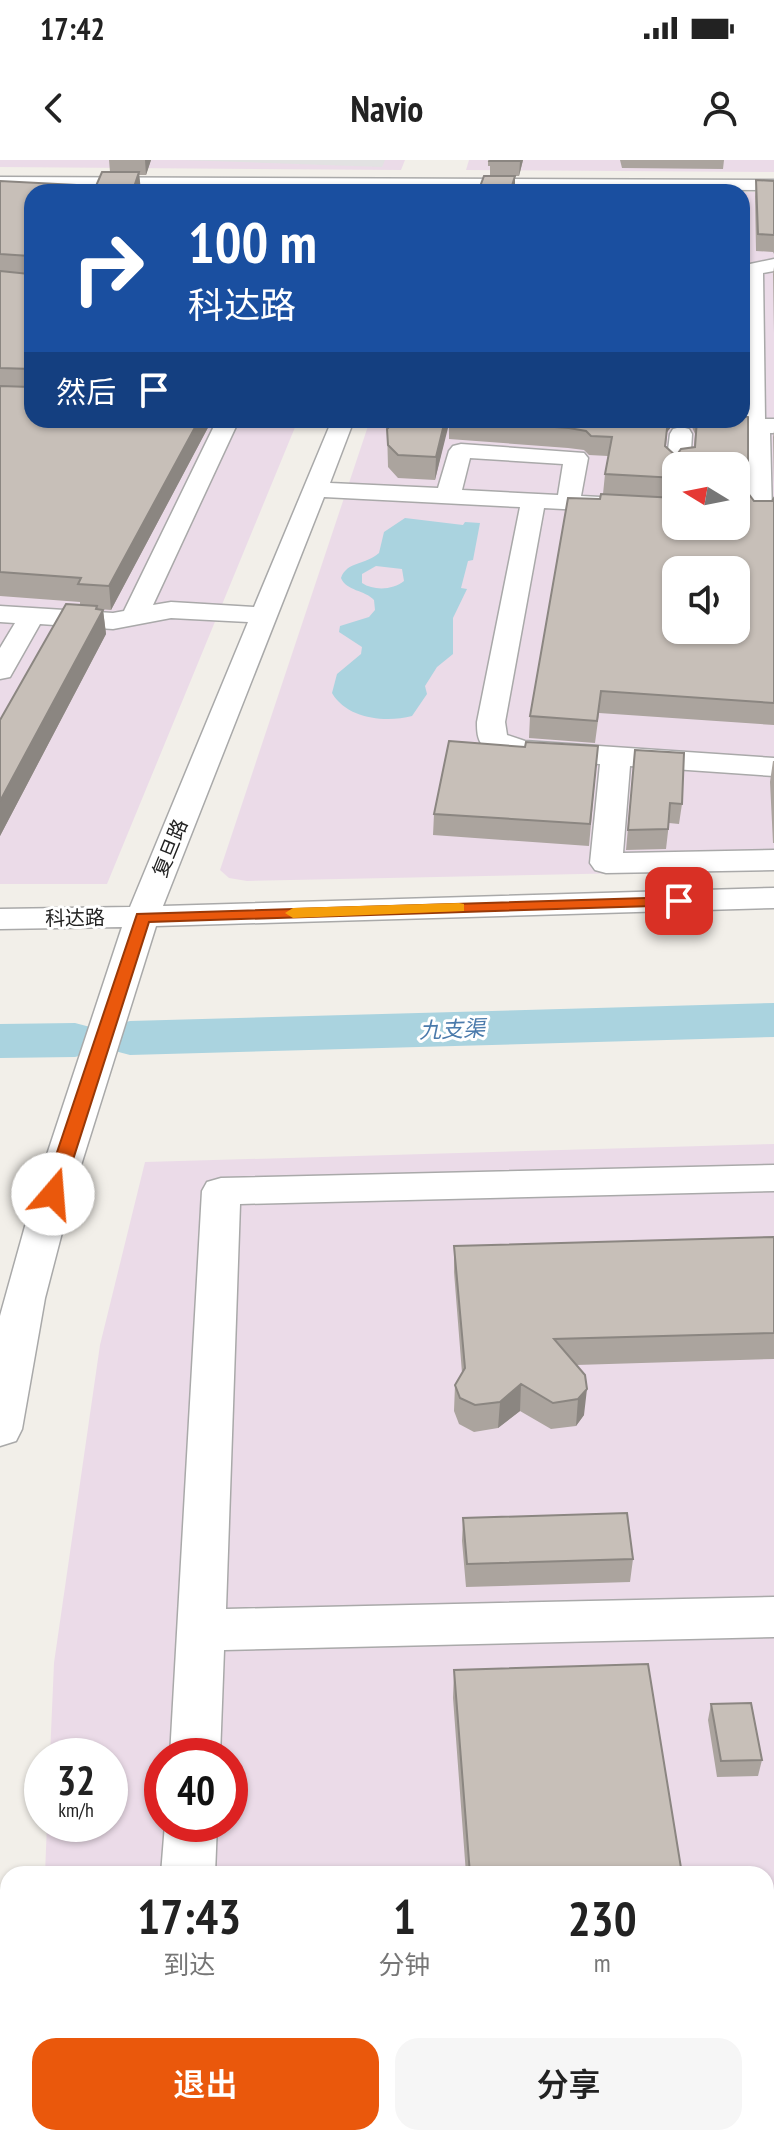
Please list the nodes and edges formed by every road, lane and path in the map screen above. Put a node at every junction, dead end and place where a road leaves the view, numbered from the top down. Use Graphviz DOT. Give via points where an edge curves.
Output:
graph roads {
  1 [pos="102,161"];
  2 [pos="86,177"];
  3 [pos="774,179"];
  4 [pos="0,180"];
  5 [pos="439,181"];
  6 [pos="597,181"];
  7 [pos="730,184"];
  8 [pos="750,184"];
  9 [pos="774,185"];
  10 [pos="0,196"];
  11 [pos="24,198"];
  12 [pos="750,252"];
  13 [pos="774,253"];
  14 [pos="774,265"];
  15 [pos="224,428"];
  16 [pos="340,428"];
  17 [pos="767,429"];
  18 [pos="681,434"];
  19 [pos="679,452"];
  20 [pos="572,478"];
  21 [pos="602,479"];
  22 [pos="315,489"];
  23 [pos="662,490"];
  24 [pos="448,496"];
  25 [pos="533,501"];
  26 [pos="568,503"];
  27 [pos="753,503"];
  28 [pos="0,614"];
  29 [pos="264,615"];
  30 [pos="32,616"];
  31 [pos="134,618"];
  32 [pos="0,671"];
  33 [pos="616,757"];
  34 [pos="774,767"];
  35 [pos="774,860"];
  36 [pos="774,898"];
  37 [pos="142,917"];
  38 [pos="0,919"];
  39 [pos="774,1178"];
  40 [pos="0,1429"];
  41 [pos="774,1617"];
  42 [pos="201,1630"];
  43 [pos="196,1738"];
  44 [pos="190,1842"];
  45 [pos="188,1866"];
  1 -- 2 [label="street"];
  2 -- 4 [label="street"];
  2 -- 5 [label="street"];
  3 -- 6 [label="street"];
  4 -- 5 [label="street"];
  5 -- 6 [label="street"];
  6 -- 7 [label="street"];
  8 -- 9 [label="street"];
  10 -- 11 [label="street"];
  12 -- 13 [label="street"];
  14 -- 17 [label="street" via="753,272 754,425"];
  15 -- 31 [label="street"];
  16 -- 22 [label="street, 复旦路"];
  17 -- 27 [label="street"];
  18 -- 19 [label="street"];
  20 -- 21 [label="street"];
  20 -- 24 [label="street" via="576,458 461,451"];
  20 -- 26 [label="street"];
  22 -- 24 [label="street"];
  22 -- 29 [label="street, 复旦路"];
  23 -- 26 [label="street"];
  24 -- 25 [label="street"];
  25 -- 26 [label="street"];
  25 -- 33 [label="street" via="491,722 493,739 506,748"];
  28 -- 30 [label="street"];
  29 -- 31 [label="street" via="171,610"];
  29 -- 37 [label="street, 复旦路"];
  30 -- 31 [label="street"];
  30 -- 32 [label="street"];
  33 -- 34 [label="street"];
  33 -- 35 [label="street" via="606,863"];
  36 -- 37 [label="street, 科达路"];
  37 -- 38 [label="street, 科达路"];
  37 -- 40 [label="street, 复旦路" via="24,1298"];
  39 -- 42 [label="street" via="221,1191"];
  41 -- 42 [label="street"];
  42 -- 43 [label="street"];
  44 -- 45 [label="street"];
}
